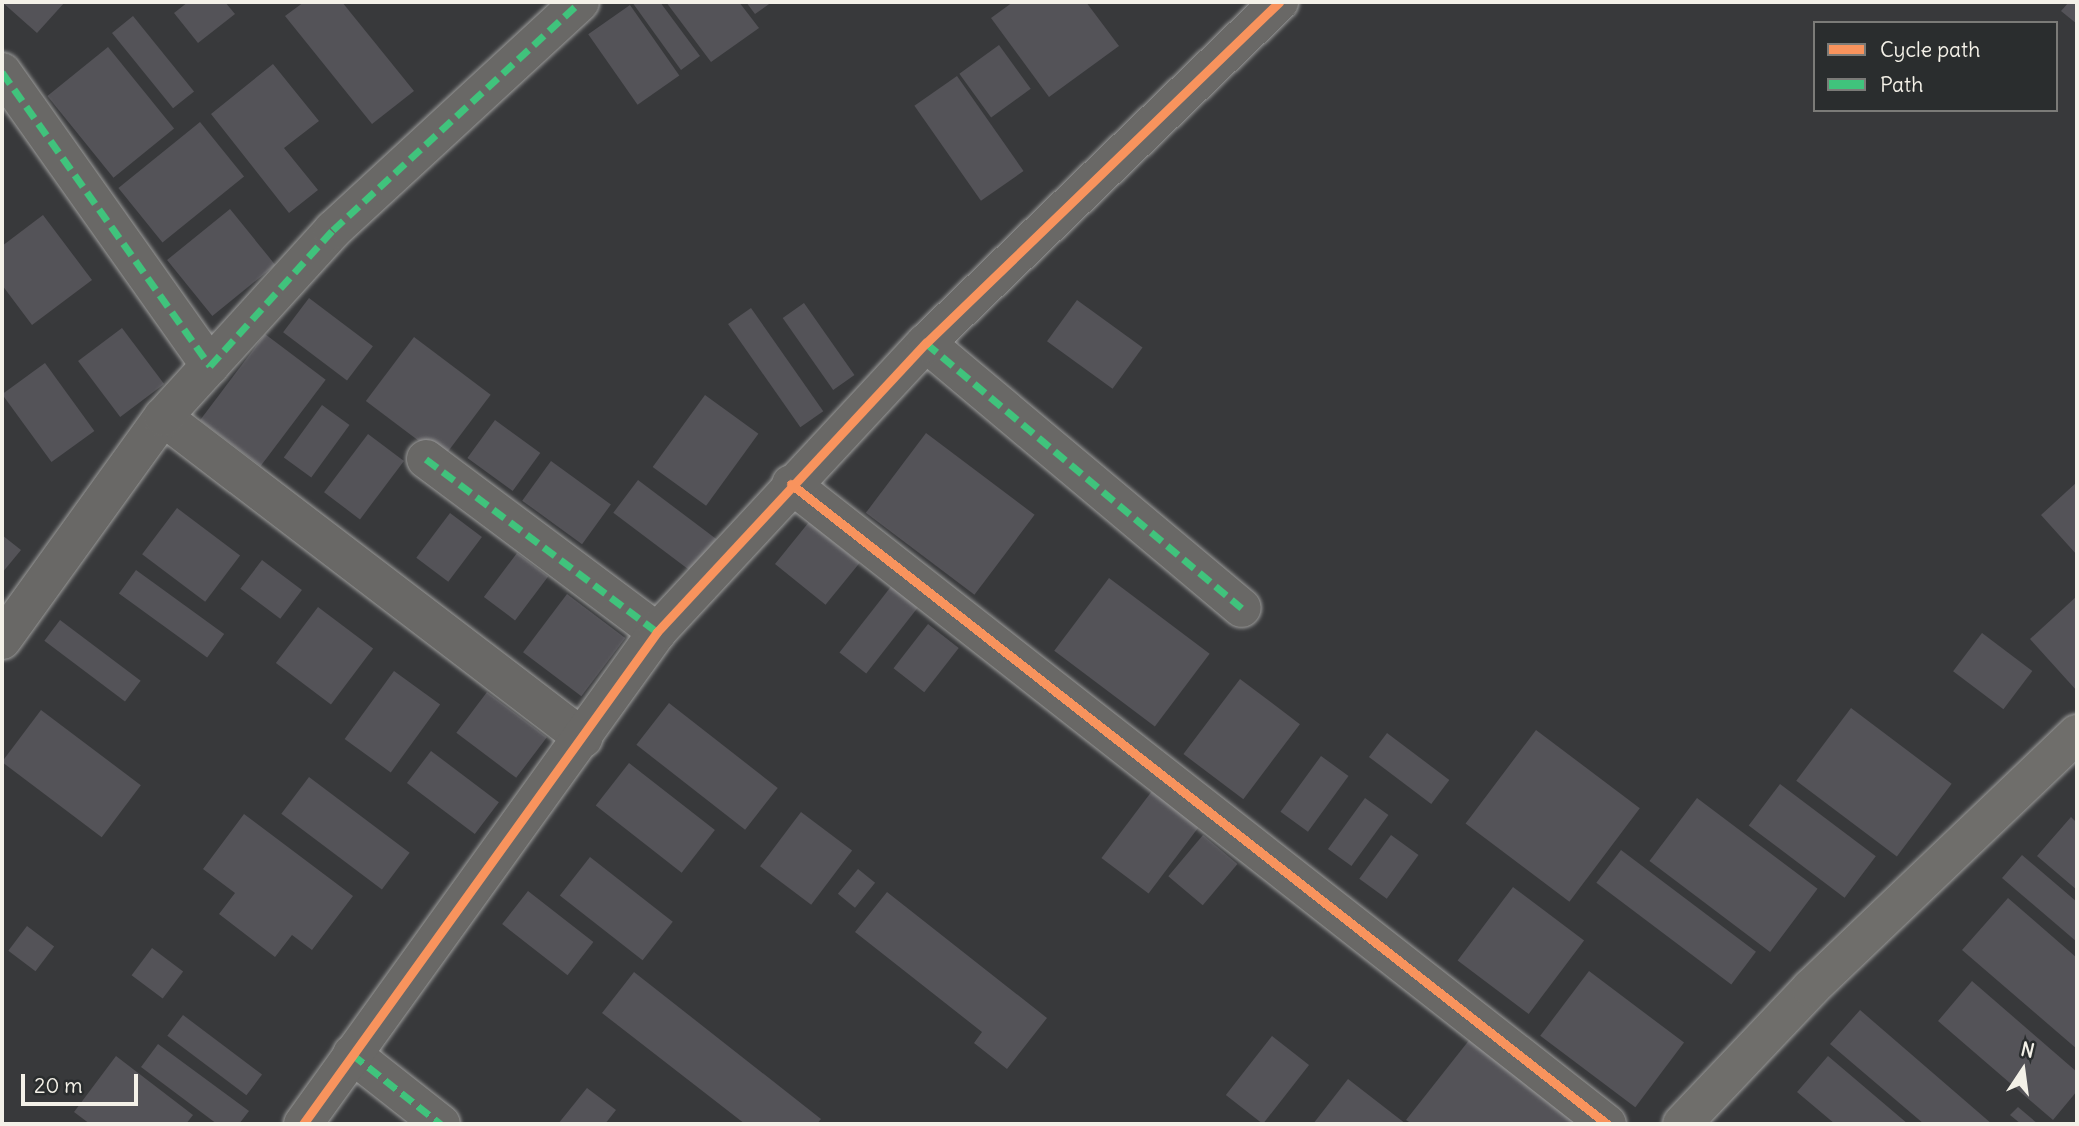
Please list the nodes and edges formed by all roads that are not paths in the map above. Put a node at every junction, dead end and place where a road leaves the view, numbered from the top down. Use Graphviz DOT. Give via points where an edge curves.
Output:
graph roads {
  1 [pos="580,2"];
  2 [pos="1279,2"];
  3 [pos="2,72"];
  4 [pos="926,343"];
  5 [pos="210,366"];
  6 [pos="163,417"];
  7 [pos="426,458"];
  8 [pos="791,484"];
  9 [pos="1242,608"];
  10 [pos="657,632"];
  11 [pos="2,640"];
  12 [pos="2077,734"];
  13 [pos="583,738"];
  14 [pos="352,1054"];
  15 [pos="303,1124"];
  16 [pos="441,1124"];
  17 [pos="1607,1124"];
  18 [pos="1682,1124"];
  1 -- 5 [label="street" via="333,230"];
  2 -- 4 [label="street"];
  3 -- 5 [label="street"];
  4 -- 8 [label="street"];
  4 -- 9 [label="street"];
  5 -- 6 [label="street"];
  6 -- 11 [label="street"];
  6 -- 13 [label="street"];
  7 -- 10 [label="street"];
  8 -- 10 [label="street"];
  8 -- 17 [label="street"];
  10 -- 13 [label="street"];
  12 -- 18 [label="main road" via="1811,988"];
  13 -- 14 [label="street"];
  14 -- 15 [label="street"];
  14 -- 16 [label="street"];
}
